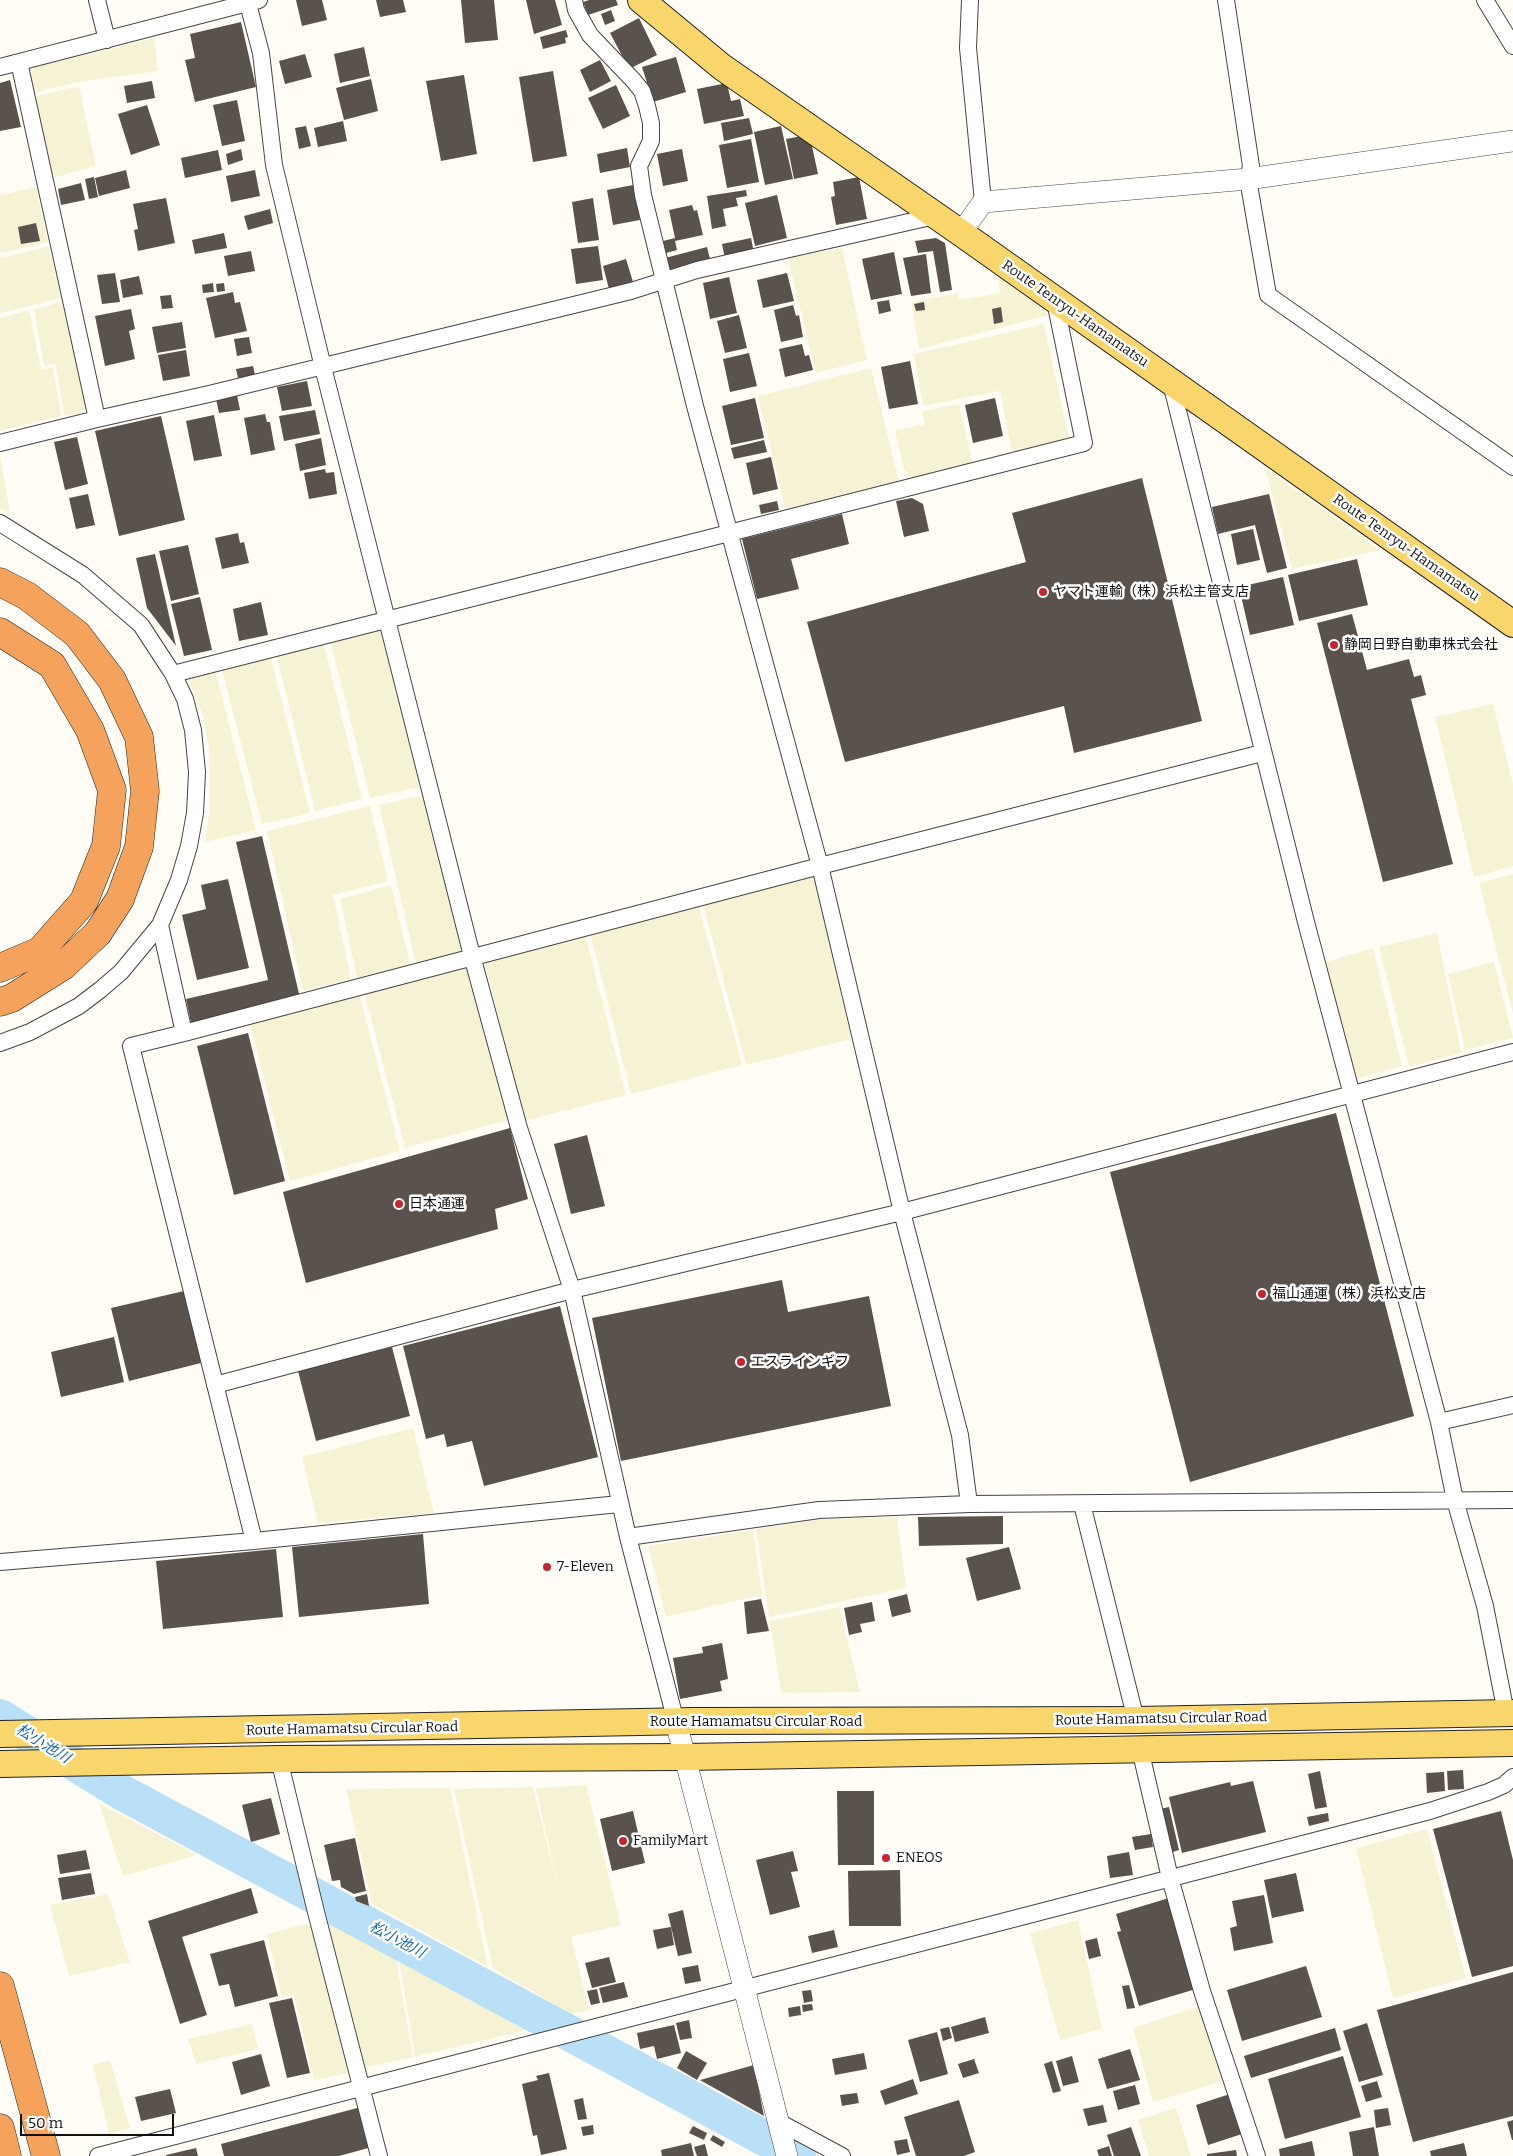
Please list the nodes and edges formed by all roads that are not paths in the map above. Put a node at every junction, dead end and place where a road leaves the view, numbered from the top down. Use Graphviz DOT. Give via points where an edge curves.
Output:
graph roads {
  1 [pos="97,0"];
  2 [pos="574,0"];
  3 [pos="640,0"];
  4 [pos="970,0"];
  5 [pos="1226,0"];
  6 [pos="1485,0"];
  7 [pos="251,1"];
  8 [pos="107,40"];
  9 [pos="1513,46"];
  10 [pos="19,62"];
  11 [pos="0,67"];
  12 [pos="1513,141"];
  13 [pos="1248,179"];
  14 [pos="983,202"];
  15 [pos="935,216"];
  16 [pos="961,233"];
  17 [pos="664,279"];
  18 [pos="1055,301"];
  19 [pos="322,367"];
  20 [pos="1171,383"];
  21 [pos="98,419"];
  22 [pos="0,443"];
  23 [pos="1513,467"];
  24 [pos="0,523"];
  25 [pos="731,534"];
  26 [pos="0,582"];
  27 [pos="386,618"];
  28 [pos="1513,624"];
  29 [pos="0,632"];
  30 [pos="173,674"];
  31 [pos="1262,754"];
  32 [pos="820,866"];
  33 [pos="160,925"];
  34 [pos="472,956"];
  35 [pos="0,968"];
  36 [pos="0,1002"];
  37 [pos="184,1033"];
  38 [pos="0,1043"];
  39 [pos="1513,1052"];
  40 [pos="1351,1095"];
  41 [pos="902,1212"];
  42 [pos="572,1290"];
  43 [pos="215,1385"];
  44 [pos="1513,1405"];
  45 [pos="1439,1422"];
  46 [pos="1455,1500"];
  47 [pos="1513,1500"];
  48 [pos="619,1504"];
  49 [pos="969,1504"];
  50 [pos="1082,1504"];
  51 [pos="628,1537"];
  52 [pos="254,1540"];
  53 [pos="0,1562"];
  54 [pos="1509,1713"];
  55 [pos="1136,1720"];
  56 [pos="676,1722"];
  57 [pos="0,1734"];
  58 [pos="1513,1743"];
  59 [pos="1140,1749"];
  60 [pos="685,1757"];
  61 [pos="279,1759"];
  62 [pos="0,1764"];
  63 [pos="1513,1777"];
  64 [pos="1170,1878"];
  65 [pos="0,1986"];
  66 [pos="742,1987"];
  67 [pos="361,2087"];
  68 [pos="779,2127"];
  69 [pos="0,2128"];
  70 [pos="0,2144"];
  71 [pos="5,2156"];
  72 [pos="46,2156"];
  73 [pos="98,2156"];
  74 [pos="379,2156"];
  75 [pos="787,2156"];
  76 [pos="842,2156"];
  77 [pos="1257,2156"];
  1 -- 8 [label="street"];
  2 -- 17 [label="street" via="590,35 633,80 647,106 652,123 651,141 639,166"];
  3 -- 15 [label="main road, Route Tenryu-Hamamatsu" via="722,67"];
  4 -- 14 [label="street" via="968,48"];
  5 -- 13 [label="street" via="1251,166"];
  6 -- 9 [label="street"];
  7 -- 8 [label="street"];
  7 -- 19 [label="street" via="261,53 274,165"];
  8 -- 10 [label="street"];
  10 -- 11 [label="street"];
  10 -- 21 [label="street"];
  12 -- 13 [label="street"];
  13 -- 14 [label="street"];
  13 -- 23 [label="street" via="1268,295"];
  14 -- 16 [label="street"];
  15 -- 16 [label="main road, Route Tenryu-Hamamatsu"];
  15 -- 17 [label="street"];
  16 -- 18 [label="main road, Route Tenryu-Hamamatsu"];
  17 -- 19 [label="street" via="631,291"];
  17 -- 25 [label="street"];
  18 -- 20 [label="main road, Route Tenryu-Hamamatsu"];
  18 -- 25 [label="street" via="1084,442"];
  19 -- 21 [label="street"];
  19 -- 27 [label="street"];
  20 -- 28 [label="main road, Route Tenryu-Hamamatsu"];
  20 -- 31 [label="street"];
  21 -- 22 [label="street"];
  24 -- 30 [label="street" via="83,575 116,602 141,624"];
  25 -- 27 [label="street"];
  25 -- 32 [label="street"];
  26 -- 36 [label="highway" via="27,596 78,634 112,680 139,737 145,791 139,847 120,899 98,933 63,966"];
  27 -- 30 [label="street"];
  27 -- 34 [label="street"];
  29 -- 35 [label="highway" via="52,665 90,730 112,790 106,846 84,901 40,951"];
  30 -- 33 [label="street" via="185,699 193,730 196,805 179,880"];
  31 -- 32 [label="street"];
  31 -- 40 [label="street"];
  32 -- 34 [label="street"];
  32 -- 41 [label="street"];
  33 -- 37 [label="street"];
  33 -- 38 [label="street" via="121,972 79,1006 30,1032"];
  34 -- 37 [label="street"];
  34 -- 42 [label="street" via="519,1128"];
  37 -- 43 [label="street" via="131,1046"];
  39 -- 40 [label="street"];
  40 -- 41 [label="street"];
  40 -- 45 [label="street"];
  41 -- 42 [label="street"];
  41 -- 49 [label="street" via="960,1435"];
  42 -- 43 [label="street"];
  42 -- 48 [label="street"];
  43 -- 52 [label="street"];
  44 -- 45 [label="street"];
  45 -- 46 [label="street"];
  46 -- 47 [label="street"];
  46 -- 50 [label="street"];
  46 -- 54 [label="street" via="1485,1606"];
  48 -- 51 [label="street"];
  48 -- 52 [label="street"];
  49 -- 50 [label="street"];
  49 -- 51 [label="street" via="819,1510"];
  50 -- 55 [label="street"];
  51 -- 56 [label="street"];
  52 -- 53 [label="street"];
  54 -- 55 [label="main road, Route Hamamatsu Circular Road"];
  55 -- 56 [label="main road, Route Hamamatsu Circular Road"];
  56 -- 57 [label="main road, Route Hamamatsu Circular Road"];
  56 -- 60 [label="street"];
  58 -- 59 [label="main road, Route Hamamatsu Circular Road"];
  59 -- 60 [label="main road, Route Hamamatsu Circular Road"];
  59 -- 64 [label="street"];
  60 -- 61 [label="main road, Route Hamamatsu Circular Road"];
  60 -- 66 [label="street"];
  61 -- 62 [label="main road, Route Hamamatsu Circular Road"];
  61 -- 67 [label="street"];
  63 -- 64 [label="street" via="1488,1792 1430,1811"];
  64 -- 66 [label="street"];
  64 -- 77 [label="street" via="1207,2007"];
  65 -- 72 [label="highway"];
  66 -- 67 [label="street"];
  66 -- 68 [label="street"];
  67 -- 73 [label="street"];
  67 -- 74 [label="street"];
  68 -- 75 [label="street"];
  68 -- 76 [label="street"];
  69 -- 71 [label="highway"];
  70 -- 71 [label="highway"];
}
